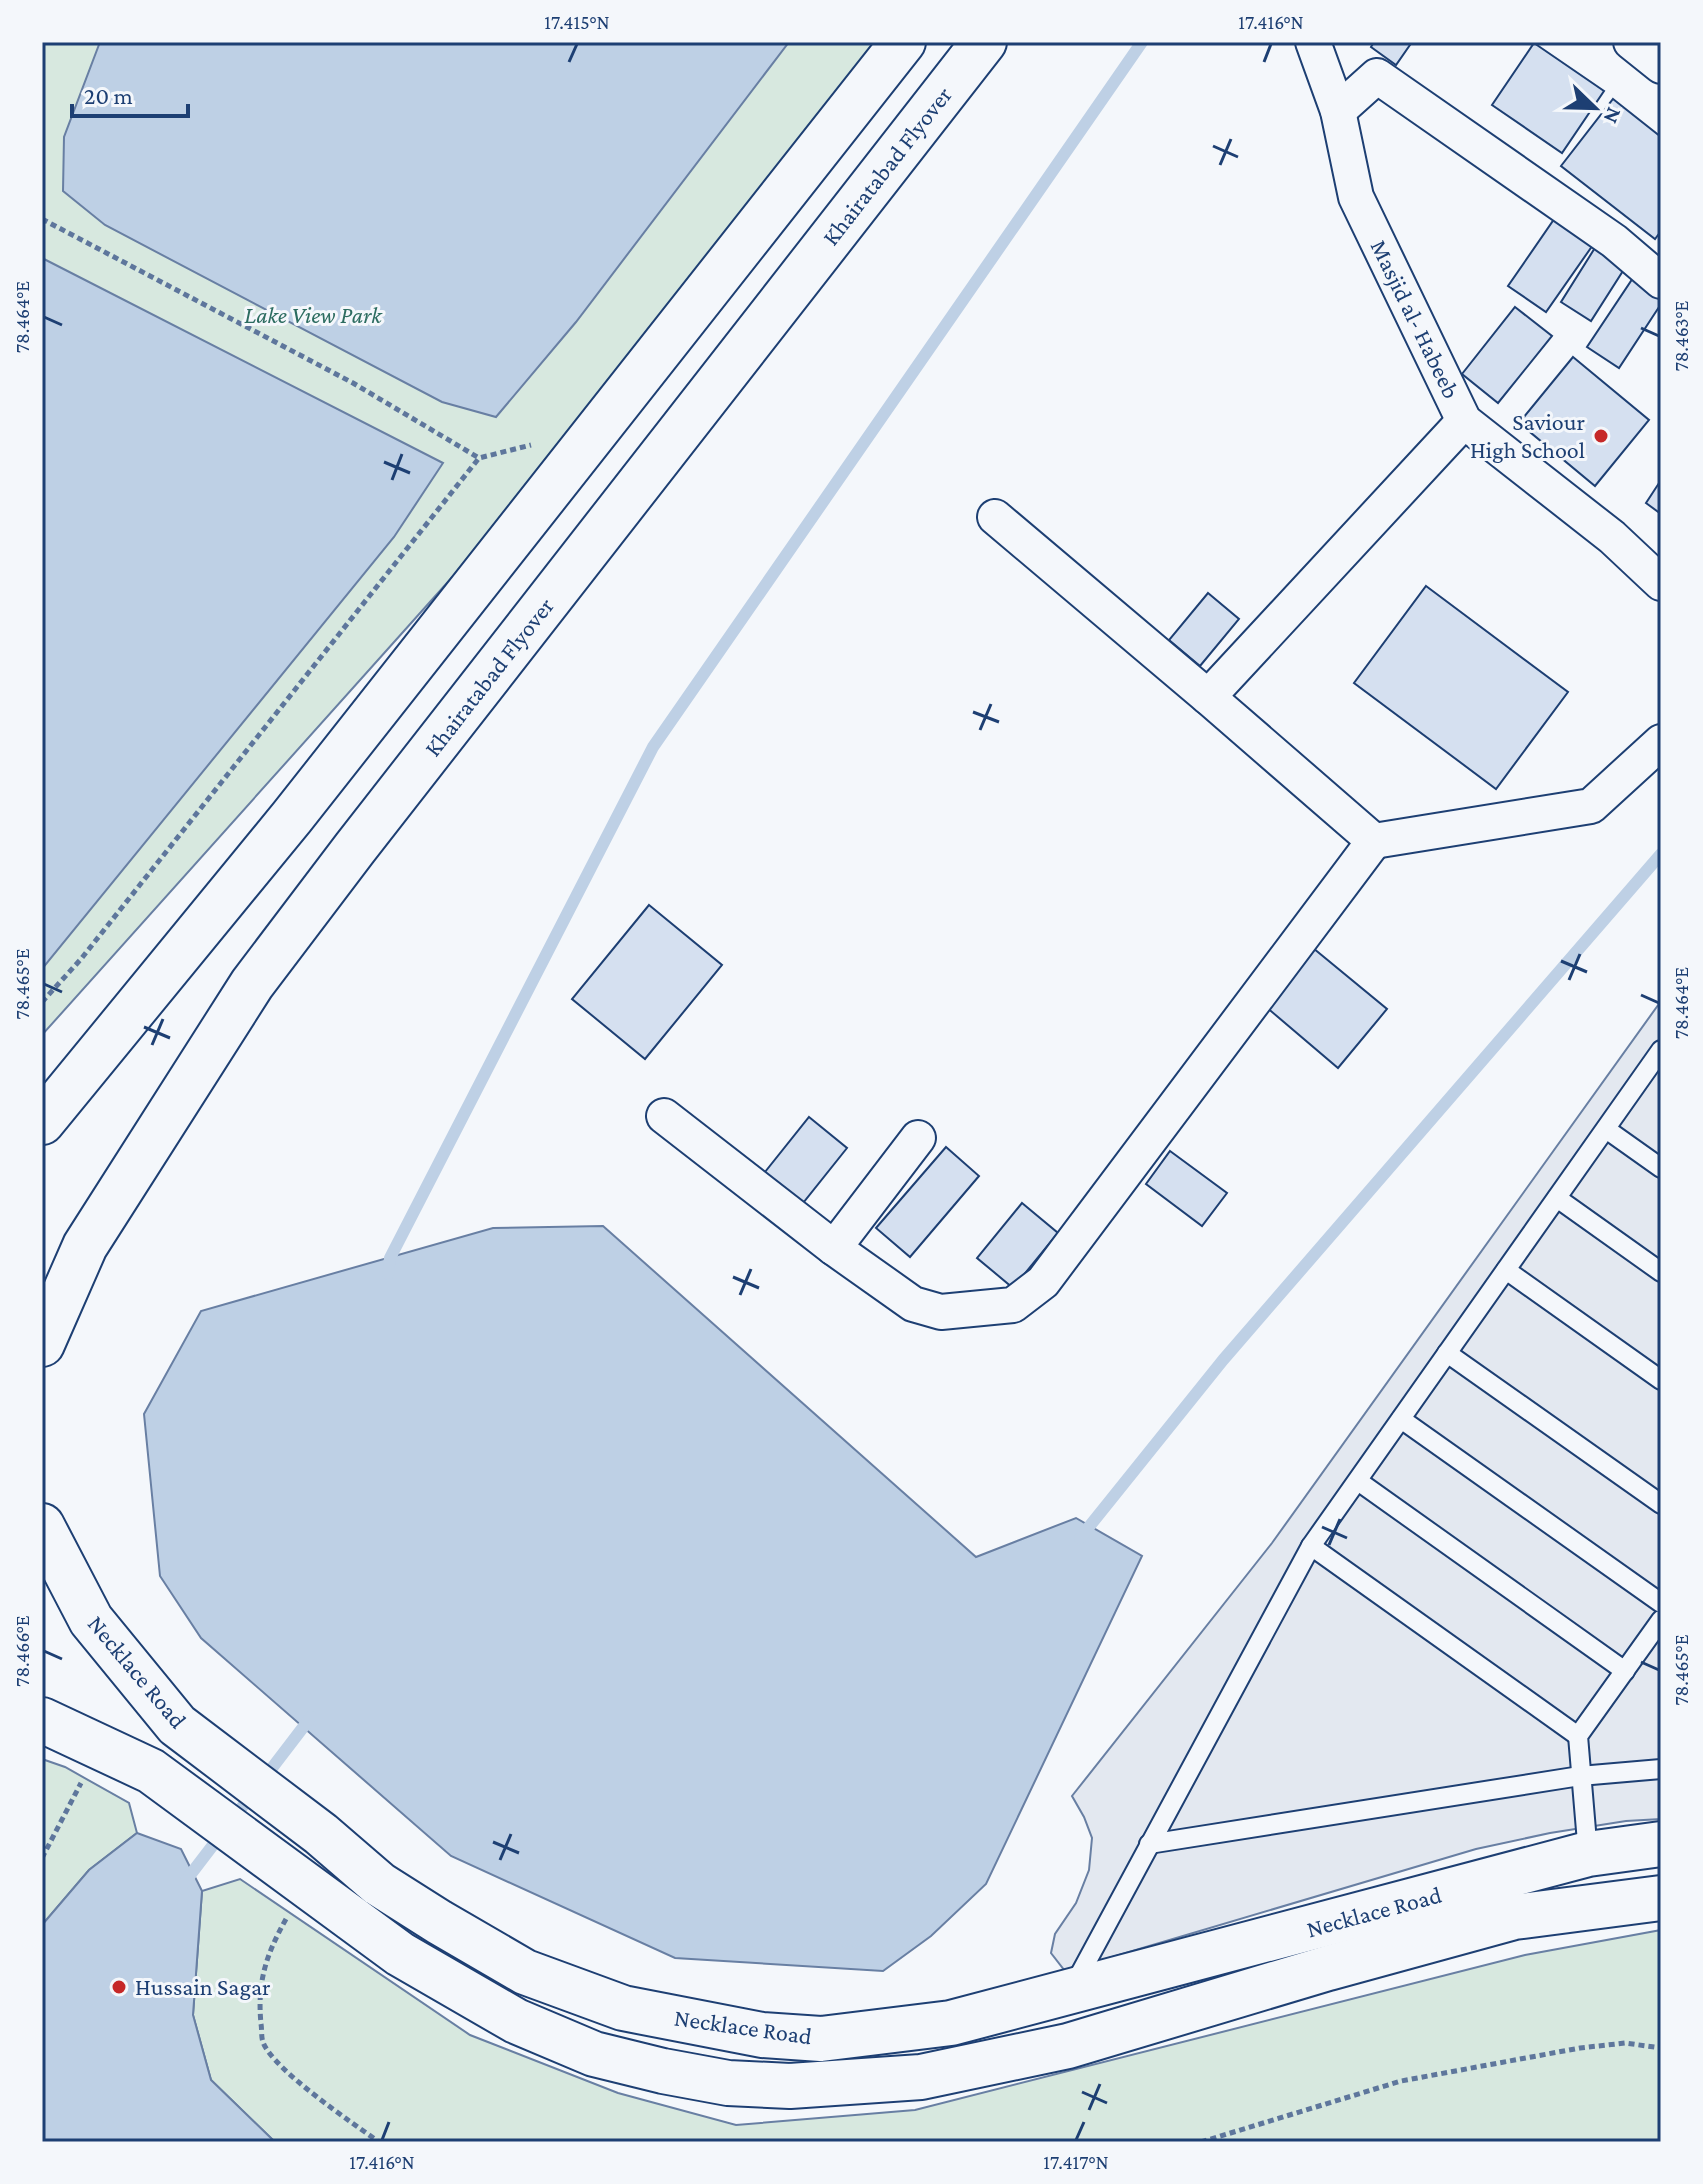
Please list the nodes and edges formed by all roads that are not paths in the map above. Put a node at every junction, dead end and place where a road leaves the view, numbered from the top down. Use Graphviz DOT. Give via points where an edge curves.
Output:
graph roads {
  1 [pos="903,42"];
  2 [pos="984,42"];
  3 [pos="1313,42"];
  4 [pos="1631,42"];
  5 [pos="1661,66"];
  6 [pos="1338,111"];
  7 [pos="1661,281"];
  8 [pos="1464,421"];
  9 [pos="995,517"];
  10 [pos="1661,583"];
  11 [pos="1208,697"];
  12 [pos="1661,742"];
  13 [pos="1374,841"];
  14 [pos="1661,1050"];
  15 [pos="664,1116"];
  16 [pos="42,1122"];
  17 [pos="1606,1129"];
  18 [pos="918,1138"];
  19 [pos="1661,1168"];
  20 [pos="1557,1198"];
  21 [pos="834,1248"];
  22 [pos="1506,1270"];
  23 [pos="1661,1272"];
  24 [pos="42,1344"];
  25 [pos="1447,1353"];
  26 [pos="1661,1380"];
  27 [pos="1401,1419"];
  28 [pos="1358,1481"];
  29 [pos="1661,1504"];
  30 [pos="42,1526"];
  31 [pos="1311,1546"];
  32 [pos="1661,1603"];
  33 [pos="1661,1620"];
  34 [pos="1625,1671"];
  35 [pos="42,1720"];
  36 [pos="1578,1736"];
  37 [pos="1661,1769"];
  38 [pos="1580,1776"];
  39 [pos="1149,1844"];
  40 [pos="1661,1844"];
  41 [pos="1588,1854"];
  42 [pos="1661,1898"];
  43 [pos="1069,1994"];
  1 -- 16 [label="main road" via="292,817"];
  2 -- 24 [label="main road, Khairatabad Flyover" via="252,984 93,1233"];
  3 -- 6 [label="street, Masjid al- Habeeb"];
  4 -- 5 [label="street"];
  6 -- 7 [label="street" via="1377,76 1614,241"];
  6 -- 8 [label="street, Masjid al- Habeeb" via="1356,197"];
  8 -- 10 [label="street, Masjid al- Habeeb" via="1612,537"];
  8 -- 11 [label="street"];
  9 -- 11 [label="street"];
  11 -- 13 [label="street"];
  12 -- 13 [label="street" via="1591,806"];
  13 -- 21 [label="street" via="1043,1282 1013,1305 941,1312 913,1304"];
  14 -- 17 [label="lane"];
  15 -- 21 [label="street"];
  17 -- 19 [label="lane"];
  17 -- 20 [label="lane"];
  18 -- 21 [label="street"];
  20 -- 22 [label="lane"];
  20 -- 23 [label="lane"];
  22 -- 25 [label="lane"];
  22 -- 26 [label="lane"];
  25 -- 27 [label="lane"];
  25 -- 29 [label="lane"];
  27 -- 28 [label="lane"];
  27 -- 32 [label="lane"];
  28 -- 31 [label="lane"];
  28 -- 34 [label="lane"];
  30 -- 43 [label="main road, Necklace Road" via="91,1620 177,1725 379,1884 525,1972 623,2008 762,2035 821,2039 951,2023"];
  31 -- 36 [label="lane"];
  31 -- 39 [label="lane"];
  33 -- 34 [label="lane"];
  34 -- 36 [label="lane"];
  35 -- 42 [label="main road, Necklace Road" via="151,1771 400,1954 516,2021 594,2054 728,2083 790,2086 921,2077 1068,2046 1514,1917"];
  36 -- 38 [label="lane"];
  37 -- 38 [label="lane"];
  38 -- 39 [label="lane"];
  38 -- 41 [label="lane"];
  39 -- 43 [label="lane"];
  40 -- 41 [label="main road, Necklace Road"];
  41 -- 43 [label="main road, Necklace Road"];
}
